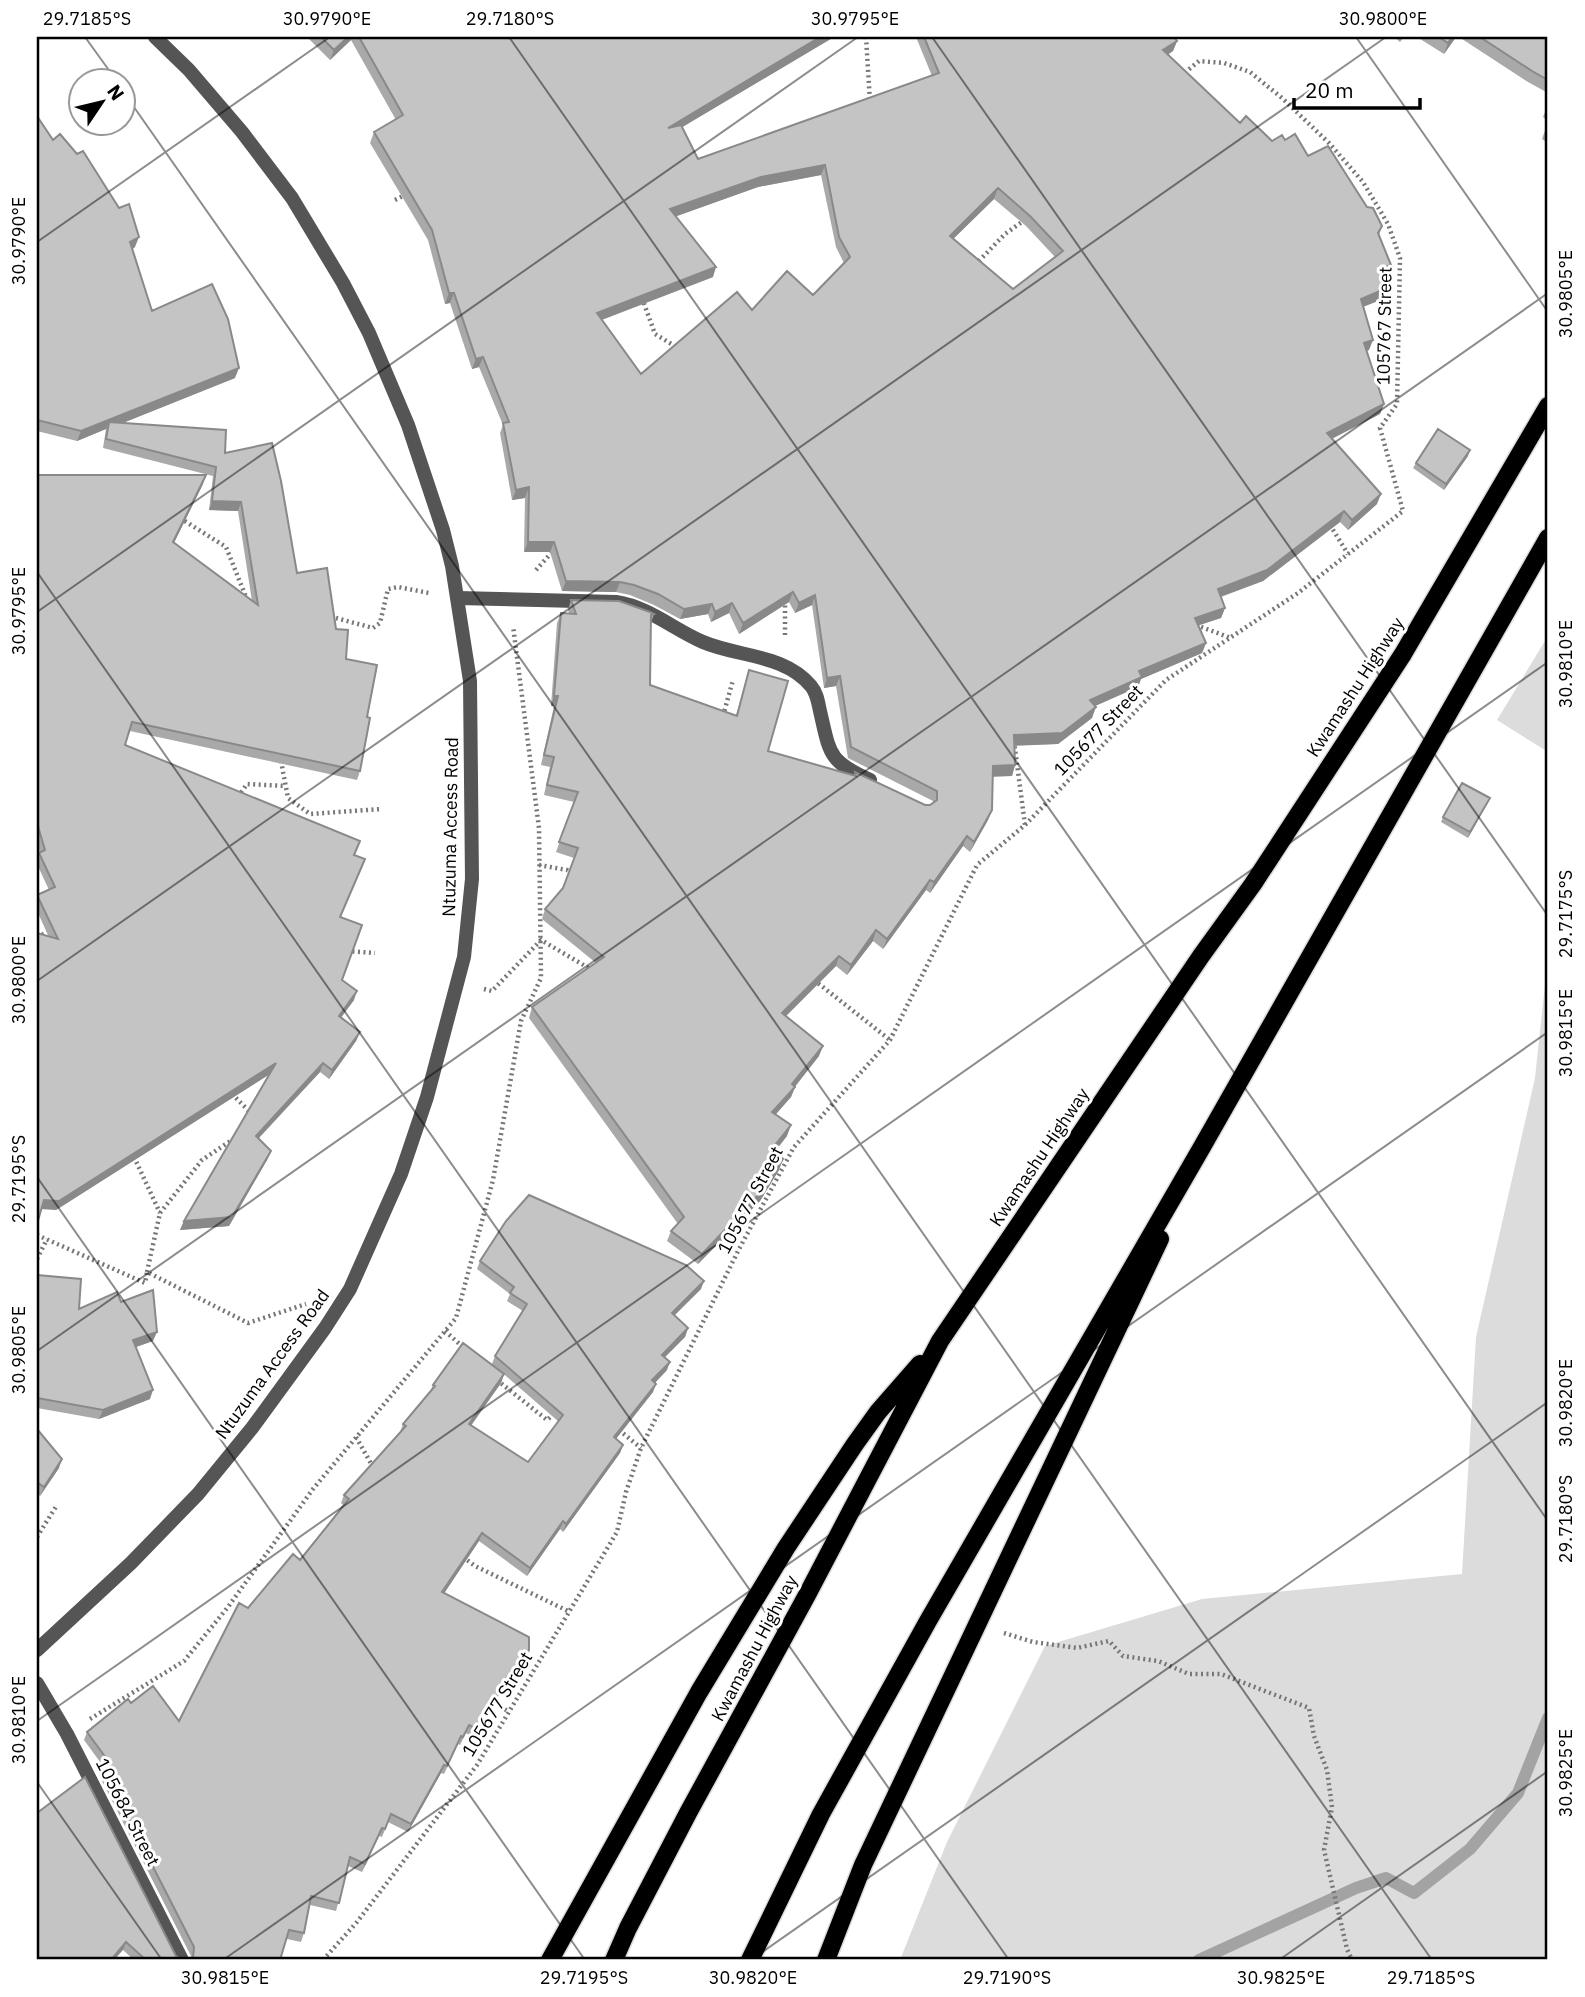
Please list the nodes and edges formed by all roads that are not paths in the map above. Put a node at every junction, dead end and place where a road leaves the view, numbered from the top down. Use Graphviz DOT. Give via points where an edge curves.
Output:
graph roads {
  1 [pos="155,37"];
  2 [pos="1548,406"];
  3 [pos="1548,538"];
  4 [pos="458,598"];
  5 [pos="879,784"];
  6 [pos="1202,1147"];
  7 [pos="940,1341"];
  8 [pos="37,1650"];
  9 [pos="37,1684"];
  10 [pos="181,1960"];
  11 [pos="550,1960"];
  12 [pos="614,1960"];
  13 [pos="750,1960"];
  14 [pos="826,1960"];
  1 -- 4 [label="street, Ntuzuma Access Road" via="198,80 284,187 343,283 408,425 443,530"];
  2 -- 7 [label="main road, Kwamashu Highway" via="1403,654 1291,827"];
  3 -- 6 [label="main road"];
  4 -- 5 [label="street" via="634,605 701,641 785,666 816,695 828,744 838,763"];
  4 -- 8 [label="street, Ntuzuma Access Road" via="470,681 472,879 458,983 401,1174 350,1289 252,1428 198,1494"];
  6 -- 13 [label="main road" via="928,1620 821,1814"];
  6 -- 14 [label="main road" via="863,1865"];
  7 -- 11 [label="main road" via="878,1412 786,1548 699,1692"];
  7 -- 12 [label="main road, Kwamashu Highway"];
  9 -- 10 [label="street, 105684 Street"];
}
